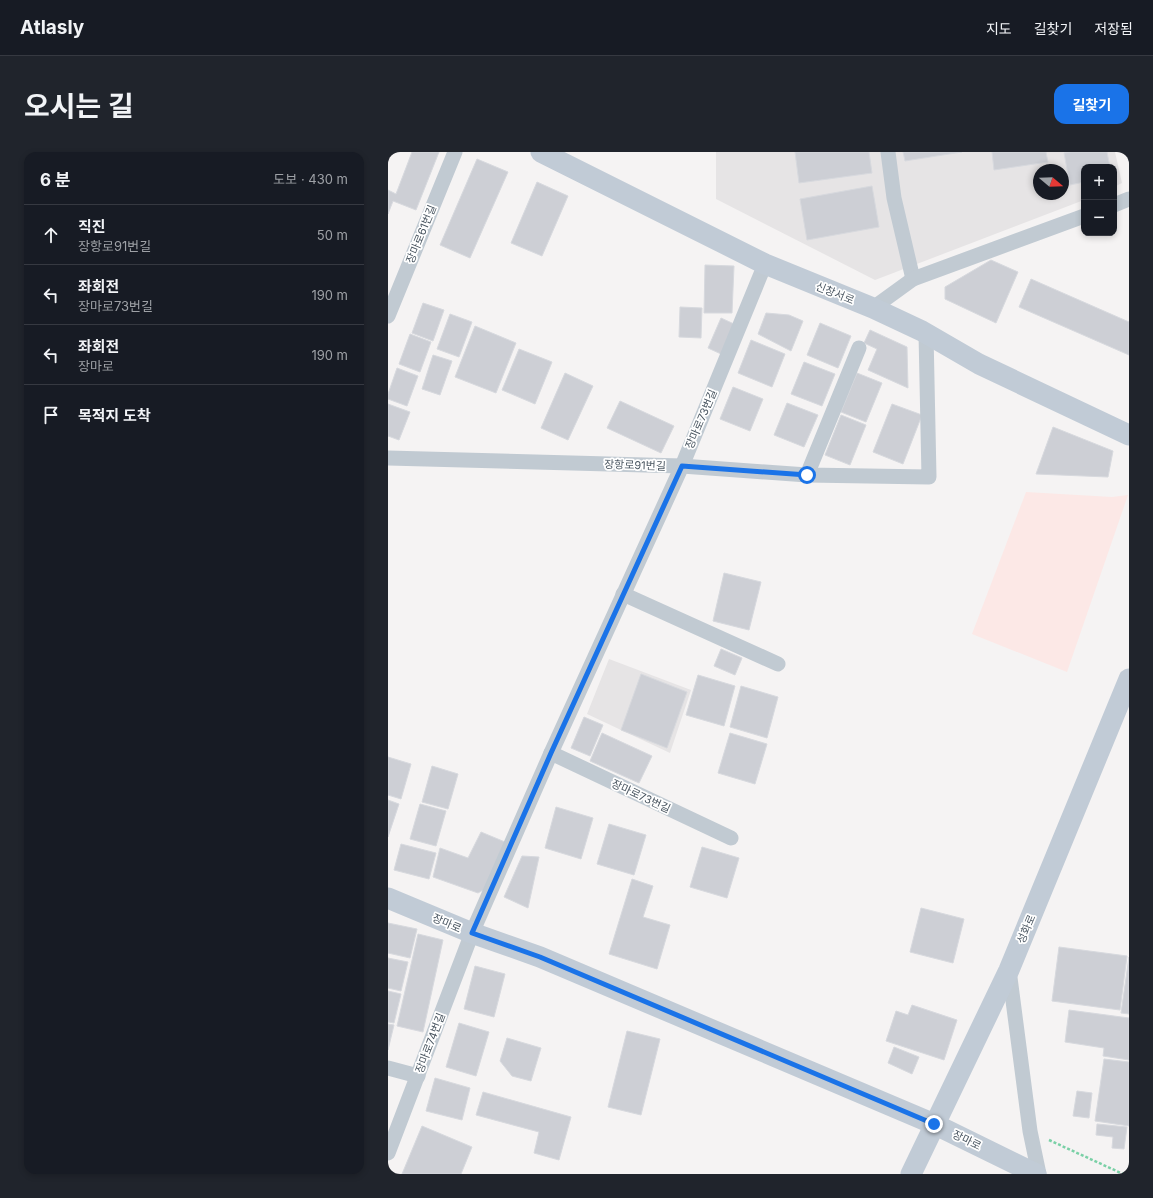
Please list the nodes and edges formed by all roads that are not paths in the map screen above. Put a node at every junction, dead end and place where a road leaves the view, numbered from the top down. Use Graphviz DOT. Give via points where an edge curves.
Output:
graph roads {
  1 [pos="455,152"];
  2 [pos="540,152"];
  3 [pos="888,152"];
  4 [pos="1129,199"];
  5 [pos="1117,204"];
  6 [pos="1081,217"];
  7 [pos="766,264"];
  8 [pos="913,279"];
  9 [pos="873,308"];
  10 [pos="388,316"];
  11 [pos="926,333"];
  12 [pos="859,348"];
  13 [pos="1129,435"];
  14 [pos="388,458"];
  15 [pos="682,466"];
  16 [pos="807,475"];
  17 [pos="623,594"];
  18 [pos="778,664"];
  19 [pos="1129,679"];
  20 [pos="551,753"];
  21 [pos="731,838"];
  22 [pos="388,898"];
  23 [pos="472,933"];
  24 [pos="1009,970"];
  25 [pos="388,1068"];
  26 [pos="418,1076"];
  27 [pos="934,1124"];
  28 [pos="388,1152"];
  29 [pos="912,1174"];
  30 [pos="1037,1174"];
  1 -- 10 [label="street, 장마로61번길"];
  2 -- 7 [label="main road, 신창서로"];
  3 -- 8 [label="street" via="894,198"];
  4 -- 5 [label="street"];
  6 -- 8 [label="street"];
  7 -- 9 [label="main road, 신창서로"];
  7 -- 15 [label="street, 장마로73번길"];
  8 -- 9 [label="street"];
  9 -- 11 [label="main road, 신창서로"];
  11 -- 13 [label="main road, 신창서로" via="979,364"];
  11 -- 16 [label="street, 장항로91번길" via="929,477"];
  12 -- 16 [label="street"];
  14 -- 15 [label="street, 장항로91번길"];
  15 -- 16 [label="street, 장항로91번길"];
  15 -- 17 [label="street, 장마로73번길"];
  17 -- 18 [label="street"];
  17 -- 20 [label="street, 장마로73번길"];
  19 -- 24 [label="main road, 성화로"];
  20 -- 21 [label="street, 장마로73번길"];
  20 -- 23 [label="street, 장마로73번길"];
  22 -- 23 [label="main road, 장마로"];
  23 -- 26 [label="street, 장마로74번길"];
  23 -- 27 [label="main road, 장마로" via="540,957"];
  24 -- 27 [label="main road, 성화로"];
  24 -- 30 [label="street"];
  25 -- 26 [label="street"];
  26 -- 28 [label="street, 장마로74번길"];
  27 -- 29 [label="main road, 성화로"];
  27 -- 30 [label="main road, 장마로"];
}
